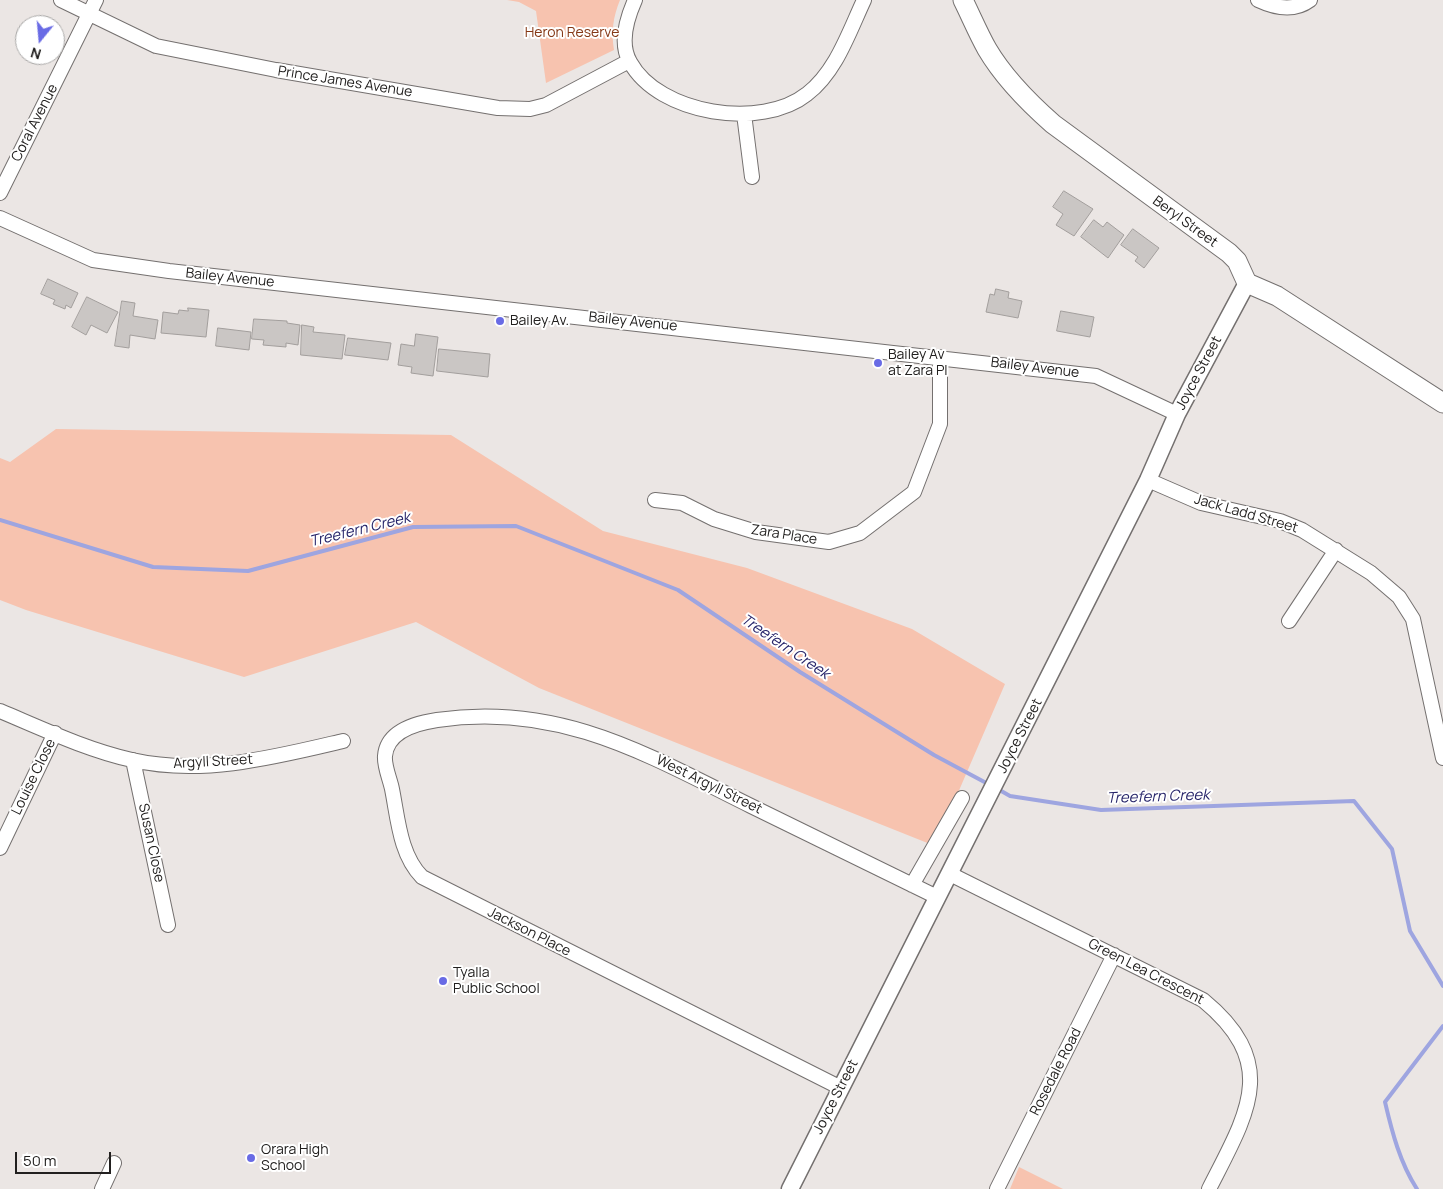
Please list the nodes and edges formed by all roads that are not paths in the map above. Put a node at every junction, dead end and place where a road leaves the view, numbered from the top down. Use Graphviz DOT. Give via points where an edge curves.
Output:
graph roads {
  1 [pos="61,0"];
  2 [pos="96,0"];
  3 [pos="635,0"];
  4 [pos="864,0"];
  5 [pos="963,0"];
  6 [pos="1258,0"];
  7 [pos="1310,0"];
  8 [pos="89,14"];
  9 [pos="629,61"];
  10 [pos="744,114"];
  11 [pos="752,177"];
  12 [pos="0,193"];
  13 [pos="0,218"];
  14 [pos="1247,283"];
  15 [pos="940,357"];
  16 [pos="1443,403"];
  17 [pos="1177,414"];
  18 [pos="1148,480"];
  19 [pos="655,500"];
  20 [pos="1336,550"];
  21 [pos="1289,621"];
  22 [pos="0,711"];
  23 [pos="468,716"];
  24 [pos="55,733"];
  25 [pos="343,741"];
  26 [pos="1443,758"];
  27 [pos="133,760"];
  28 [pos="962,798"];
  29 [pos="0,848"];
  30 [pos="950,874"];
  31 [pos="912,885"];
  32 [pos="937,897"];
  33 [pos="168,925"];
  34 [pos="1114,955"];
  35 [pos="841,1088"];
  36 [pos="114,1163"];
  37 [pos="102,1189"];
  38 [pos="790,1189"];
  39 [pos="997,1189"];
  40 [pos="1209,1189"];
  1 -- 8 [label="street, Prince James Avenue"];
  2 -- 8 [label="street, Coral Avenue"];
  3 -- 9 [label="street" via="626,26"];
  4 -- 10 [label="street" via="831,67 808,94 782,108"];
  5 -- 14 [label="main road, Beryl Street" via="987,49 1031,104 1091,154 1229,253 1237,261"];
  6 -- 7 [label="street" via="1284,9"];
  8 -- 9 [label="street, Prince James Avenue" via="156,46 194,55 516,110 546,105"];
  8 -- 12 [label="street, Coral Avenue"];
  9 -- 10 [label="street" via="650,85 674,100 704,109"];
  10 -- 11 [label="street"];
  13 -- 15 [label="street, Bailey Avenue" via="93,260"];
  14 -- 16 [label="main road" via="1277,296"];
  14 -- 17 [label="street, Joyce Street"];
  15 -- 17 [label="street, Bailey Avenue" via="1096,376"];
  15 -- 19 [label="street, Zara Place" via="940,424 914,492 860,533 830,542 756,532 714,520 682,503"];
  17 -- 18 [label="street, Joyce Street"];
  18 -- 20 [label="street, Jack Ladd Street" via="1201,503 1280,521"];
  18 -- 30 [label="street, Joyce Street"];
  20 -- 21 [label="street"];
  20 -- 26 [label="street, Jack Ladd Street" via="1399,597 1413,619"];
  22 -- 24 [label="street, Argyll Street"];
  23 -- 31 [label="street, West Argyll Street" via="524,718 579,728 634,748"];
  23 -- 35 [label="street, Jackson Place" via="414,726 394,738 385,754 407,858 416,871 428,881"];
  24 -- 27 [label="street, Argyll Street"];
  24 -- 29 [label="street, Louise Close"];
  25 -- 27 [label="street, Argyll Street" via="235,763 180,766"];
  27 -- 33 [label="street, Susan Close"];
  28 -- 31 [label="street"];
  30 -- 32 [label="street, Joyce Street"];
  30 -- 34 [label="street, Green Lea Crescent"];
  31 -- 32 [label="street, West Argyll Street"];
  32 -- 35 [label="street, Joyce Street"];
  34 -- 39 [label="street, Rosedale Road"];
  34 -- 40 [label="street, Green Lea Crescent" via="1203,1000 1224,1016 1242,1044 1248,1059 1251,1084 1247,1109"];
  35 -- 38 [label="street, Joyce Street"];
  36 -- 37 [label="street"];
}
